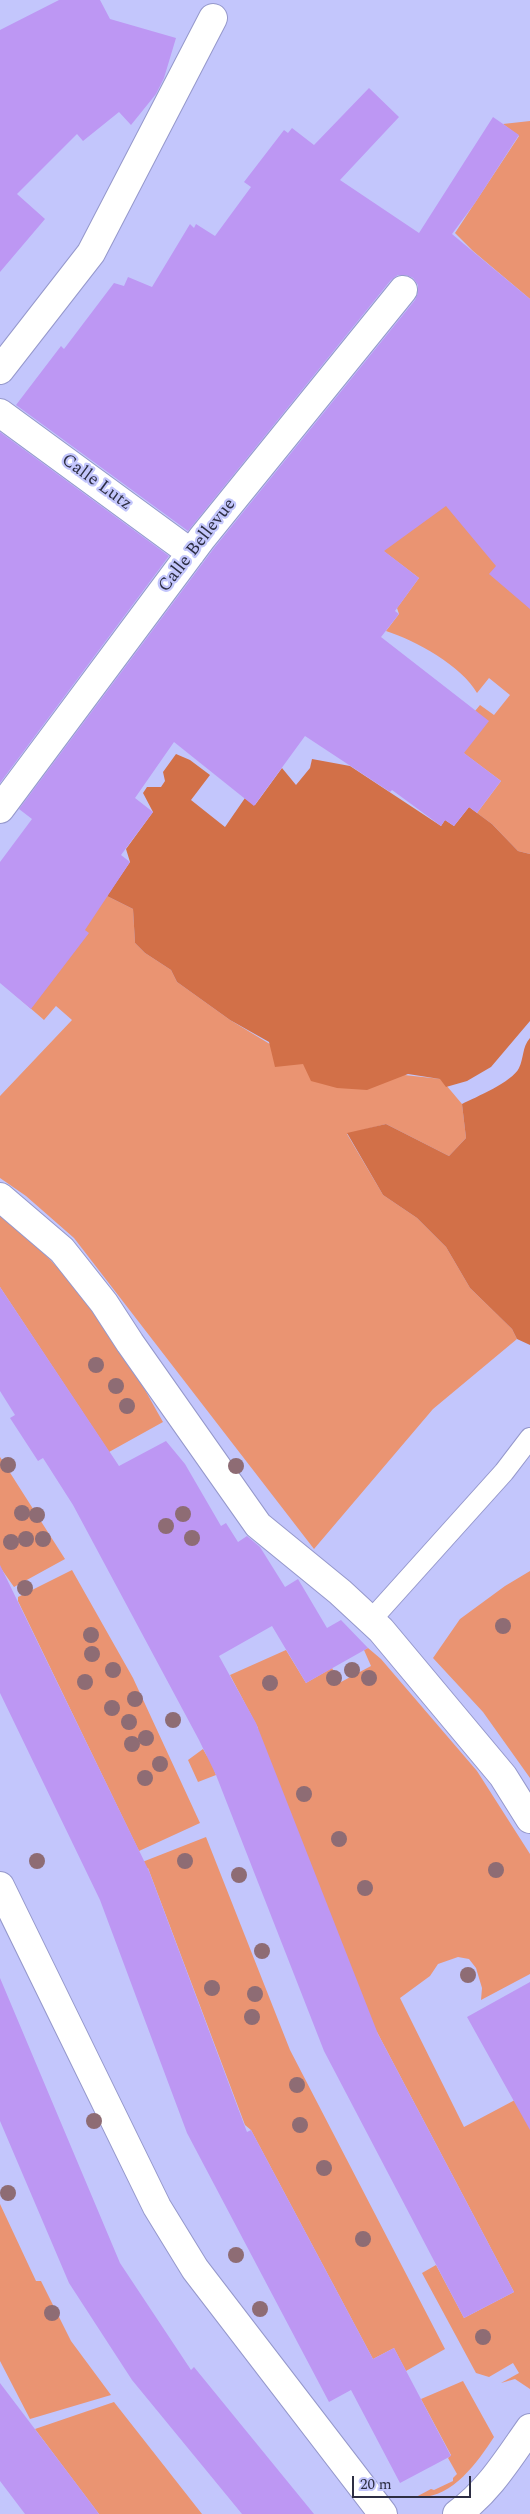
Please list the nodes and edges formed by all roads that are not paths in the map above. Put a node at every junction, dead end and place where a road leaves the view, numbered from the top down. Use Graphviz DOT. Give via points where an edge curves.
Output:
graph roads {
  1 [pos="213,18"];
  2 [pos="403,290"];
  3 [pos="0,370"];
  4 [pos="0,413"];
  5 [pos="191,553"];
  6 [pos="0,809"];
  7 [pos="0,1197"];
  8 [pos="530,1438"];
  9 [pos="371,1620"];
  10 [pos="530,1819"];
  11 [pos="0,1886"];
  12 [pos="530,2428"];
  13 [pos="382,2514"];
  14 [pos="458,2514"];
  1 -- 3 [label="street" via="91,253"];
  2 -- 5 [label="street, Calle Bellevue"];
  4 -- 5 [label="street, Calle Lutz"];
  5 -- 6 [label="street, Calle Bellevue"];
  7 -- 9 [label="street" via="62,1250 98,1295 258,1525"];
  8 -- 9 [label="lane" via="504,1472"];
  9 -- 10 [label="street" via="416,1669 503,1776"];
  11 -- 13 [label="street" via="158,2207 190,2262"];
  12 -- 14 [label="street" via="490,2484"];
}
